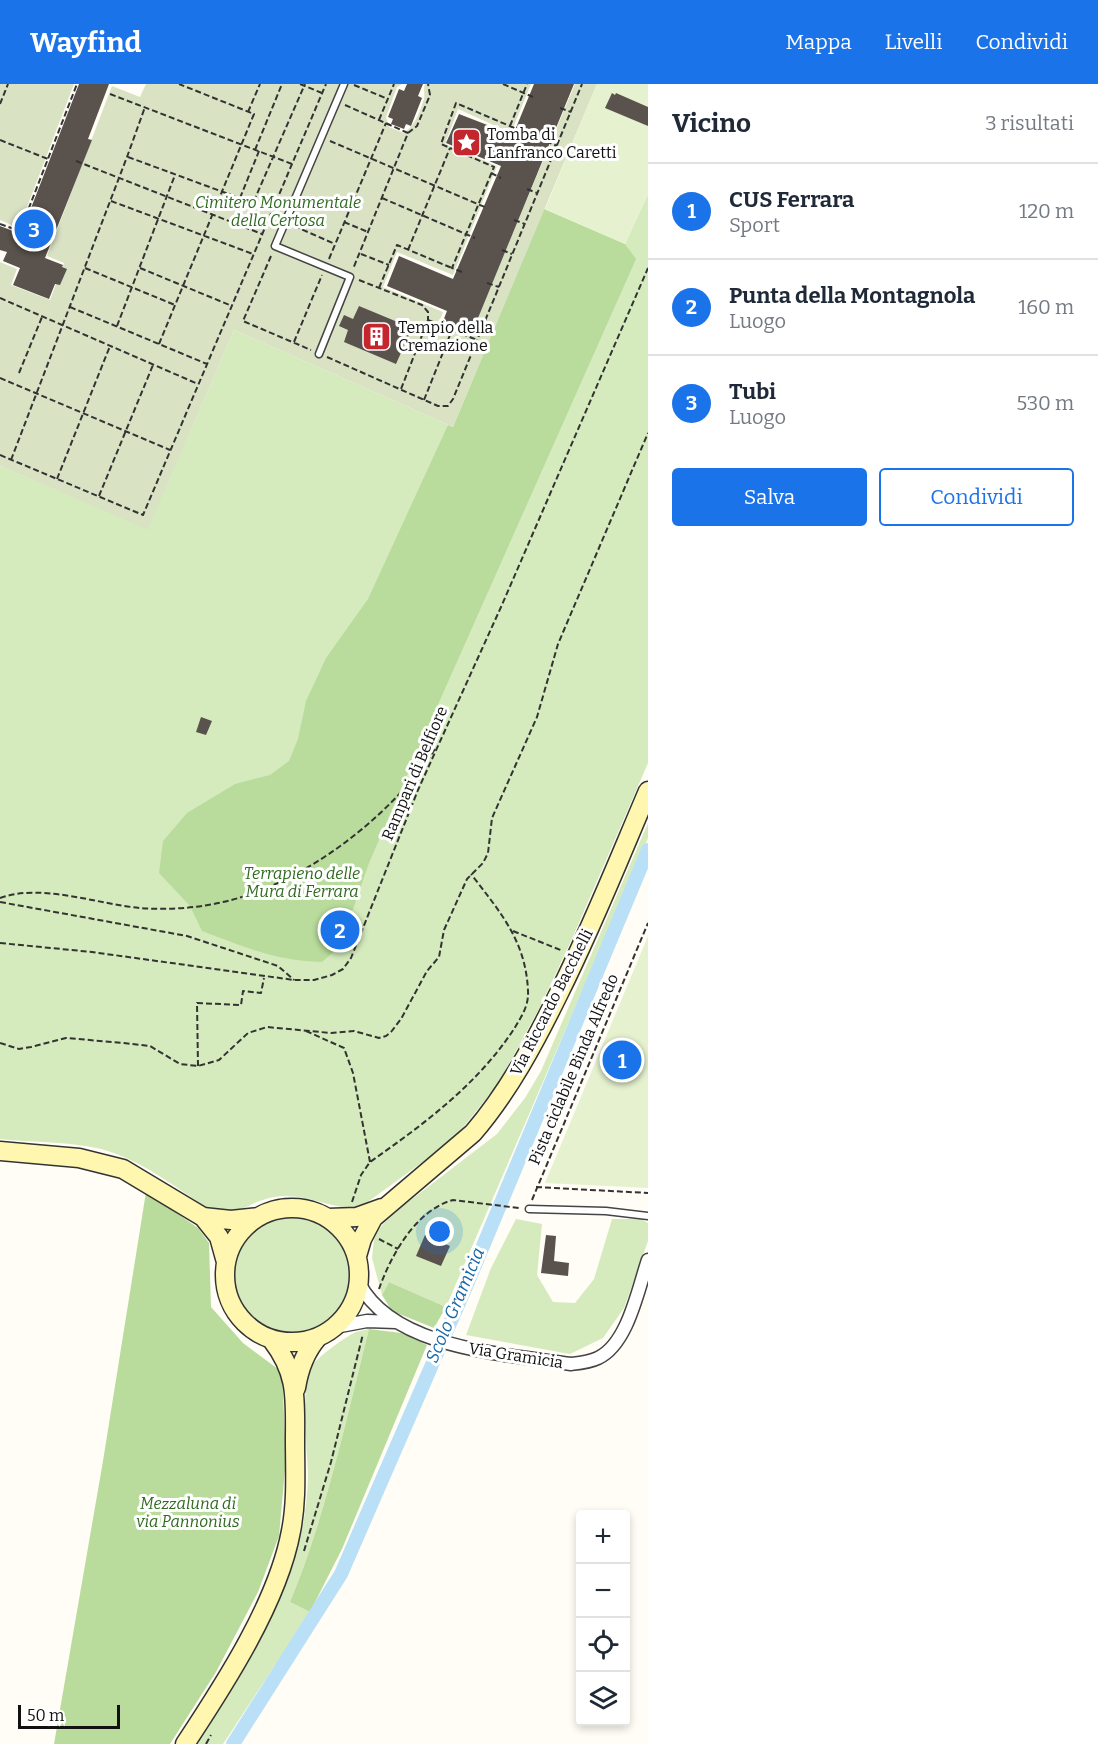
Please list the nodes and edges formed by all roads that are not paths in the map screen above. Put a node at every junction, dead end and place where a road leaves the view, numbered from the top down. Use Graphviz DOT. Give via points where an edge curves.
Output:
graph roads {
  1 [pos="344,84"];
  2 [pos="319,354"];
  3 [pos="648,791"];
  4 [pos="0,1151"];
  5 [pos="384,1207"];
  6 [pos="529,1209"];
  7 [pos="259,1216"];
  8 [pos="648,1216"];
  9 [pos="203,1217"];
  10 [pos="328,1218"];
  11 [pos="357,1256"];
  12 [pos="648,1260"];
  13 [pos="226,1262"];
  14 [pos="359,1282"];
  15 [pos="396,1322"];
  16 [pos="335,1327"];
  17 [pos="318,1337"];
  18 [pos="272,1340"];
  19 [pos="295,1395"];
  20 [pos="185,1744"];
  1 -- 2 [label="lane" via="275,246 350,277"];
  3 -- 5 [label="main road, Via Riccardo Bacchelli" via="577,957 528,1052 485,1119 451,1153"];
  4 -- 9 [label="main road, Via Gramicia" via="109,1164 139,1177"];
  5 -- 10 [label="main road, Via Riccardo Bacchelli" via="357,1217"];
  5 -- 11 [label="main road, Via Riccardo Bacchelli" via="366,1229"];
  6 -- 8 [label="lane" via="606,1210"];
  7 -- 9 [label="main road, Via Gramicia" via="231,1220"];
  7 -- 10 [label="main road, Via Gramicia" via="297,1208"];
  7 -- 13 [label="main road, Via Gramicia" via="237,1237"];
  9 -- 13 [label="main road, Via Gramicia" via="219,1237"];
  10 -- 11 [label="main road, Via Gramicia" via="349,1239"];
  11 -- 14 [label="main road, Via Gramicia"];
  12 -- 15 [label="street, Via Gramicia" via="622,1333 608,1352 597,1359 571,1364 458,1346"];
  13 -- 18 [label="main road, Via Gramicia" via="227,1293 235,1312 248,1326"];
  14 -- 15 [label="street, Via Gramicia" via="374,1305"];
  14 -- 16 [label="main road, Via Gramicia" via="351,1307"];
  15 -- 16 [label="street, Via Gramicia" via="367,1321"];
  16 -- 17 [label="main road, Via Gramicia"];
  17 -- 18 [label="main road, Via Gramicia" via="290,1343"];
  17 -- 19 [label="main road" via="301,1366"];
  18 -- 19 [label="main road" via="288,1365"];
  19 -- 20 [label="main road" via="295,1501 285,1556 247,1642"];
}
